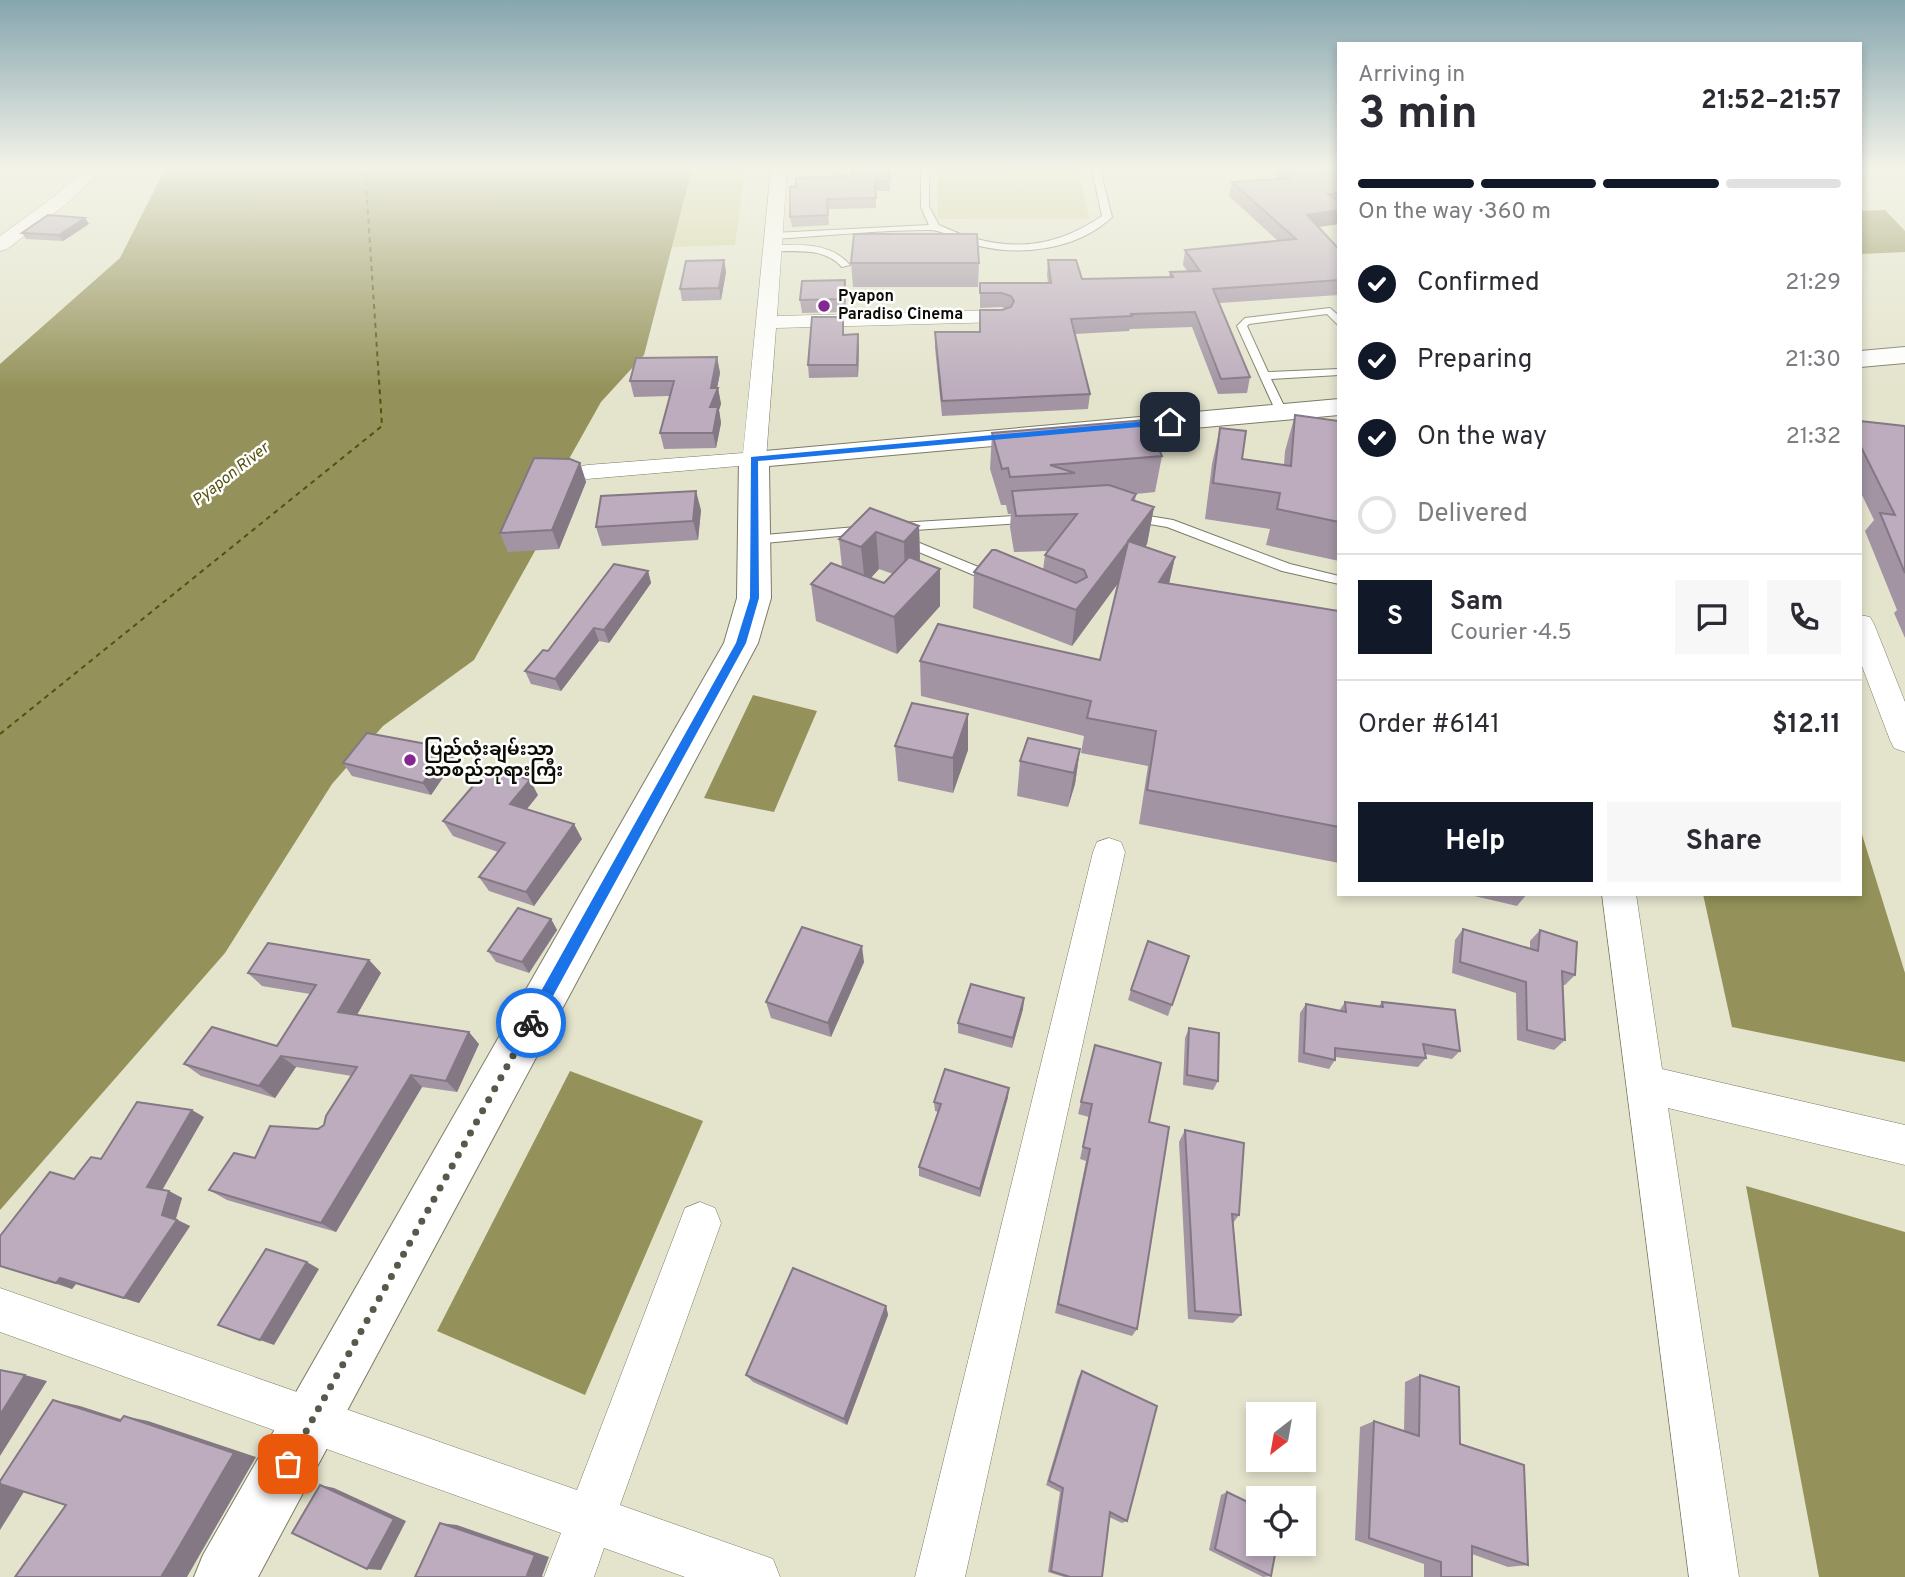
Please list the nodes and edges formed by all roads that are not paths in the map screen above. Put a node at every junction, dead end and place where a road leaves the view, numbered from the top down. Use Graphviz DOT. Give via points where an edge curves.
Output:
graph roads {
  1 [pos="773,242"];
  2 [pos="776,243"];
  3 [pos="978,243"];
  4 [pos="1058,243"];
  5 [pos="845,265"];
  6 [pos="1335,311"];
  7 [pos="1000,316"];
  8 [pos="766,322"];
  9 [pos="1905,355"];
  10 [pos="1862,359"];
  11 [pos="1337,372"];
  12 [pos="1263,376"];
  13 [pos="1337,407"];
  14 [pos="1282,412"];
  15 [pos="754,459"];
  16 [pos="587,472"];
  17 [pos="1111,514"];
  18 [pos="1042,519"];
  19 [pos="884,530"];
  20 [pos="754,540"];
  21 [pos="1337,580"];
  22 [pos="1011,586"];
  23 [pos="1862,634"];
  24 [pos="1868,662"];
  25 [pos="1905,668"];
  26 [pos="1905,740"];
  27 [pos="1109,852"];
  28 [pos="1619,896"];
  29 [pos="1645,1084"];
  30 [pos="1905,1145"];
  31 [pos="700,1223"];
  32 [pos="0,1310"];
  33 [pos="313,1419"];
  34 [pos="592,1519"];
  35 [pos="225,1577"];
  36 [pos="569,1577"];
  37 [pos="755,1577"];
  38 [pos="940,1577"];
  39 [pos="1714,1577"];
  1 -- 8 [label="street"];
  2 -- 5 [label="lane" via="834,253"];
  3 -- 4 [label="lane" via="1009,248"];
  6 -- 12 [label="lane" via="1245,321 1242,326"];
  7 -- 8 [label="street"];
  8 -- 15 [label="street"];
  9 -- 10 [label="main road"];
  11 -- 12 [label="lane"];
  12 -- 14 [label="lane"];
  13 -- 14 [label="main road"];
  14 -- 15 [label="main road"];
  15 -- 16 [label="street"];
  15 -- 20 [label="main road"];
  17 -- 21 [label="lane" via="1168,523 1287,568"];
  18 -- 19 [label="lane"];
  19 -- 20 [label="lane"];
  19 -- 22 [label="lane"];
  20 -- 33 [label="main road" via="754,598 741,643"];
  23 -- 24 [label="street"];
  24 -- 25 [label="street"];
  24 -- 26 [label="street"];
  27 -- 38 [label="street"];
  28 -- 29 [label="street"];
  29 -- 30 [label="street"];
  29 -- 39 [label="street"];
  31 -- 34 [label="street"];
  32 -- 33 [label="street"];
  33 -- 34 [label="street"];
  33 -- 35 [label="main road"];
  34 -- 36 [label="street"];
  34 -- 37 [label="street"];
}
